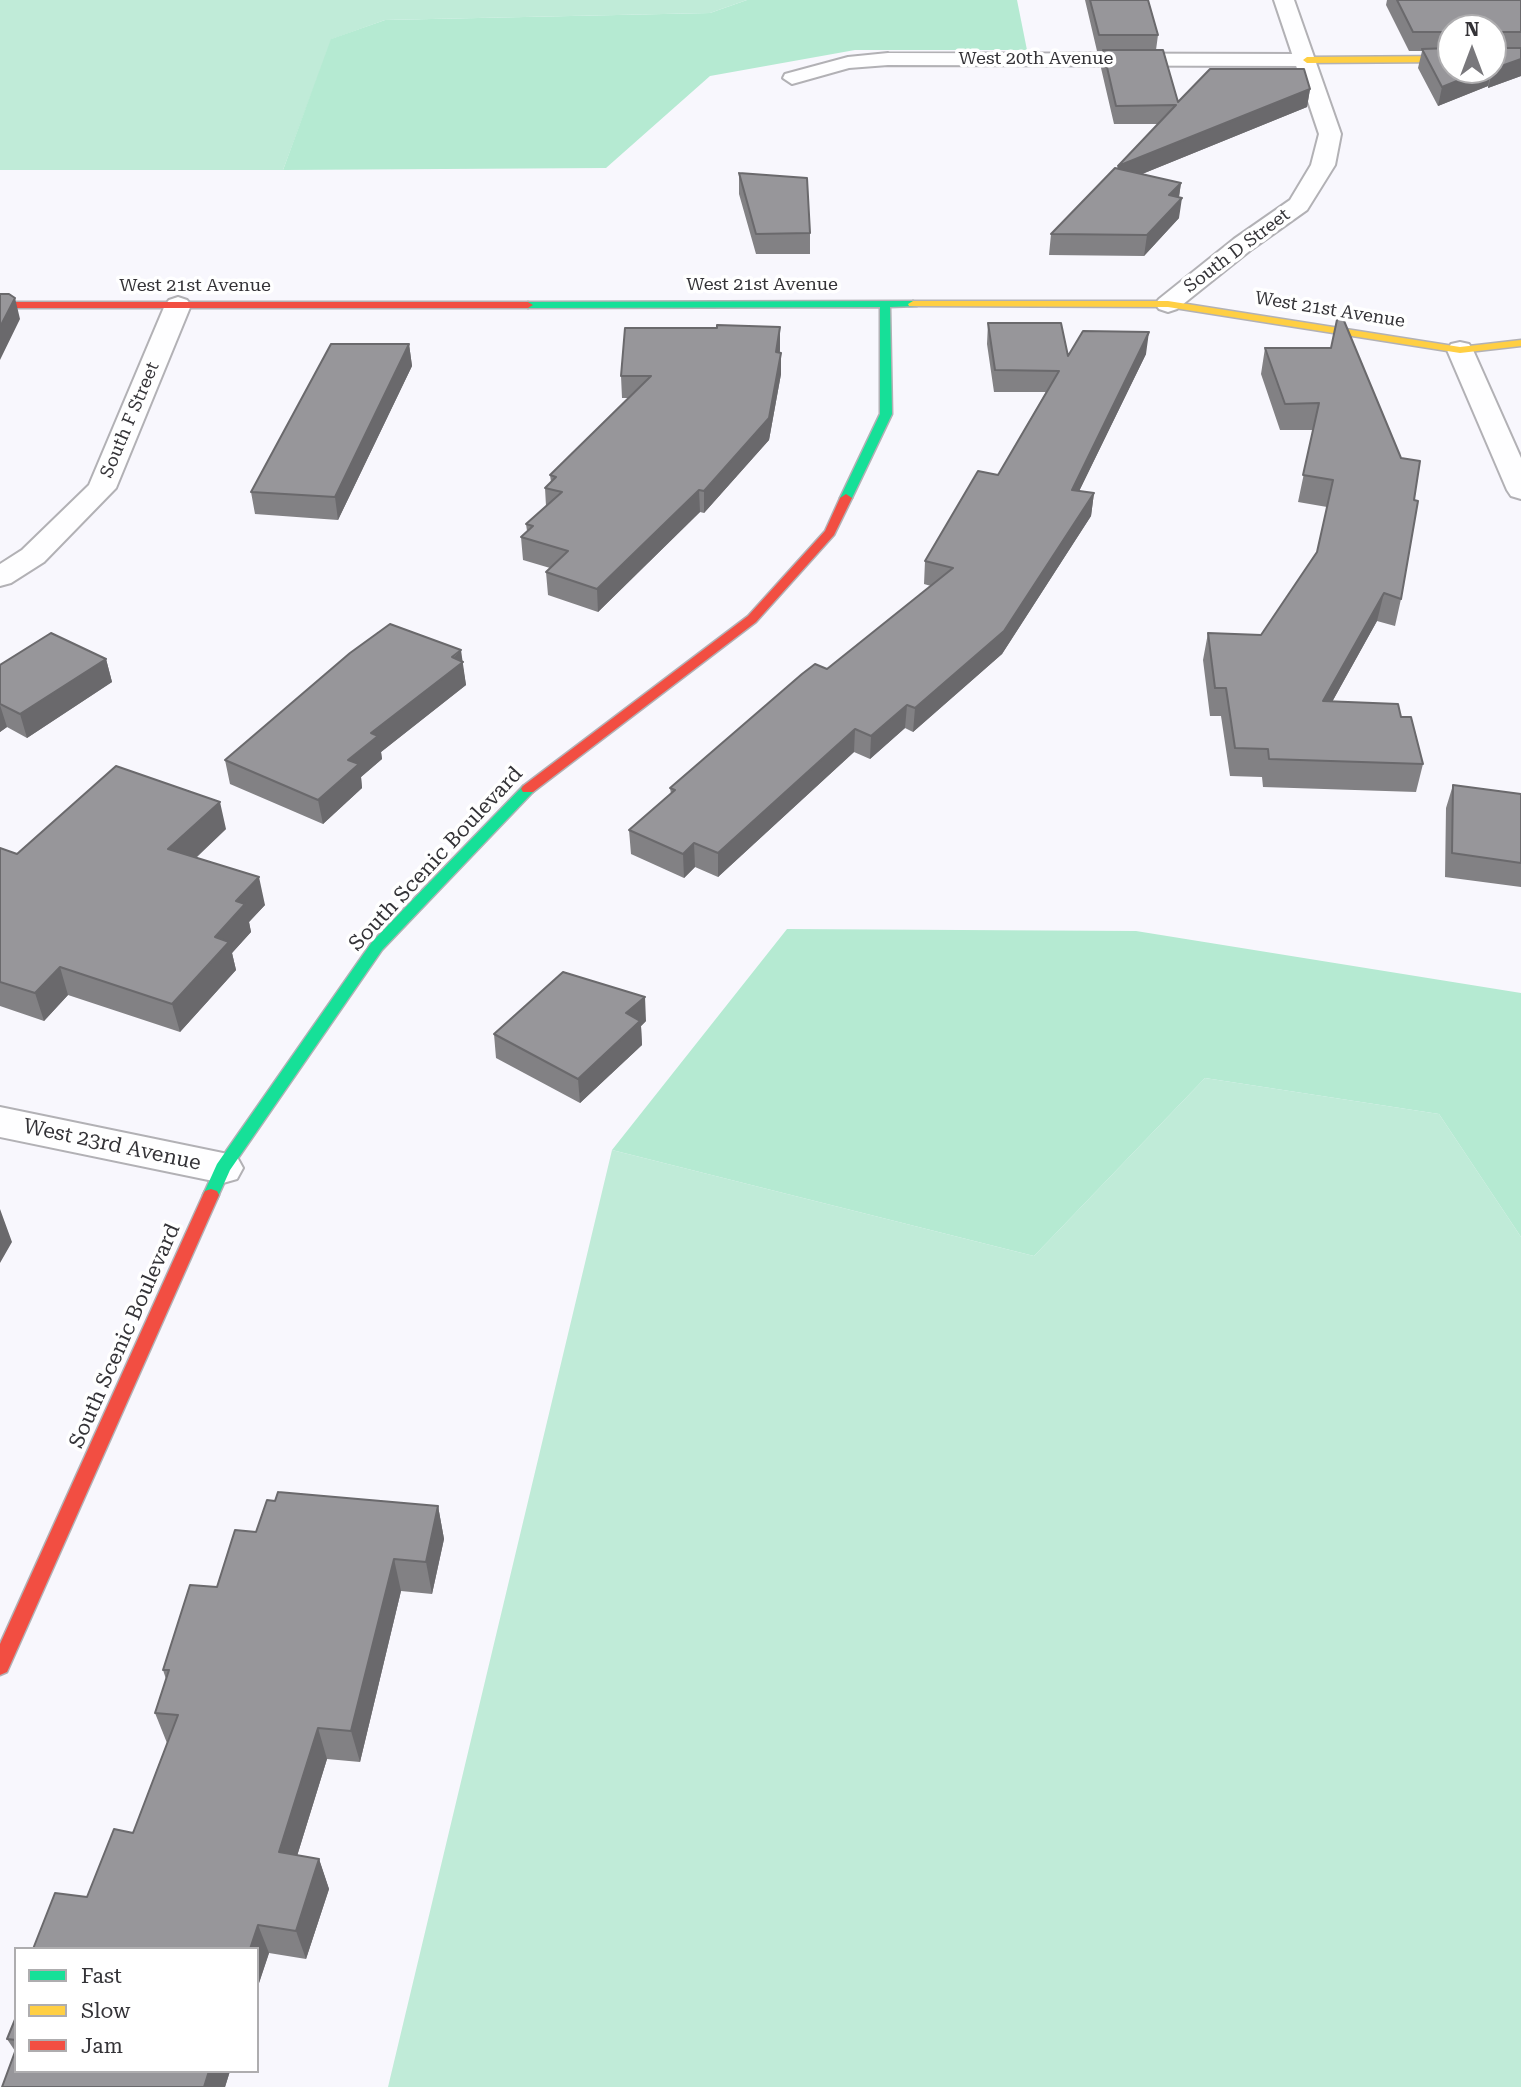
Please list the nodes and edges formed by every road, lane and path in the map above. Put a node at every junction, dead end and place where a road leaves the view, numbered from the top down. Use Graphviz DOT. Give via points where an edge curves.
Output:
graph roads {
  1 [pos="1284,0"];
  2 [pos="1437,59"];
  3 [pos="1307,60"];
  4 [pos="792,78"];
  5 [pos="885,304"];
  6 [pos="1168,304"];
  7 [pos="0,305"];
  8 [pos="178,305"];
  9 [pos="1521,343"];
  10 [pos="1461,350"];
  11 [pos="1521,490"];
  12 [pos="0,577"];
  13 [pos="0,1122"];
  14 [pos="223,1168"];
  15 [pos="0,1666"];
  1 -- 3 [label="street, South D Street"];
  2 -- 3 [label="street, West 20th Avenue"];
  3 -- 4 [label="lane, West 20th Avenue" via="888,59 848,63"];
  3 -- 6 [label="street, South D Street" via="1330,134 1323,165 1299,205"];
  5 -- 6 [label="street, West 21st Avenue"];
  5 -- 8 [label="street, West 21st Avenue"];
  5 -- 14 [label="street, South Scenic Boulevard" via="886,414 830,532 752,619 531,786 387,936"];
  6 -- 10 [label="street, West 21st Avenue"];
  7 -- 8 [label="street, West 21st Avenue"];
  8 -- 12 [label="street, South F Street" via="102,488 33,556"];
  9 -- 10 [label="street, West 21st Avenue"];
  10 -- 11 [label="street"];
  13 -- 14 [label="street, West 23rd Avenue"];
  14 -- 15 [label="street, South Scenic Boulevard"];
}
